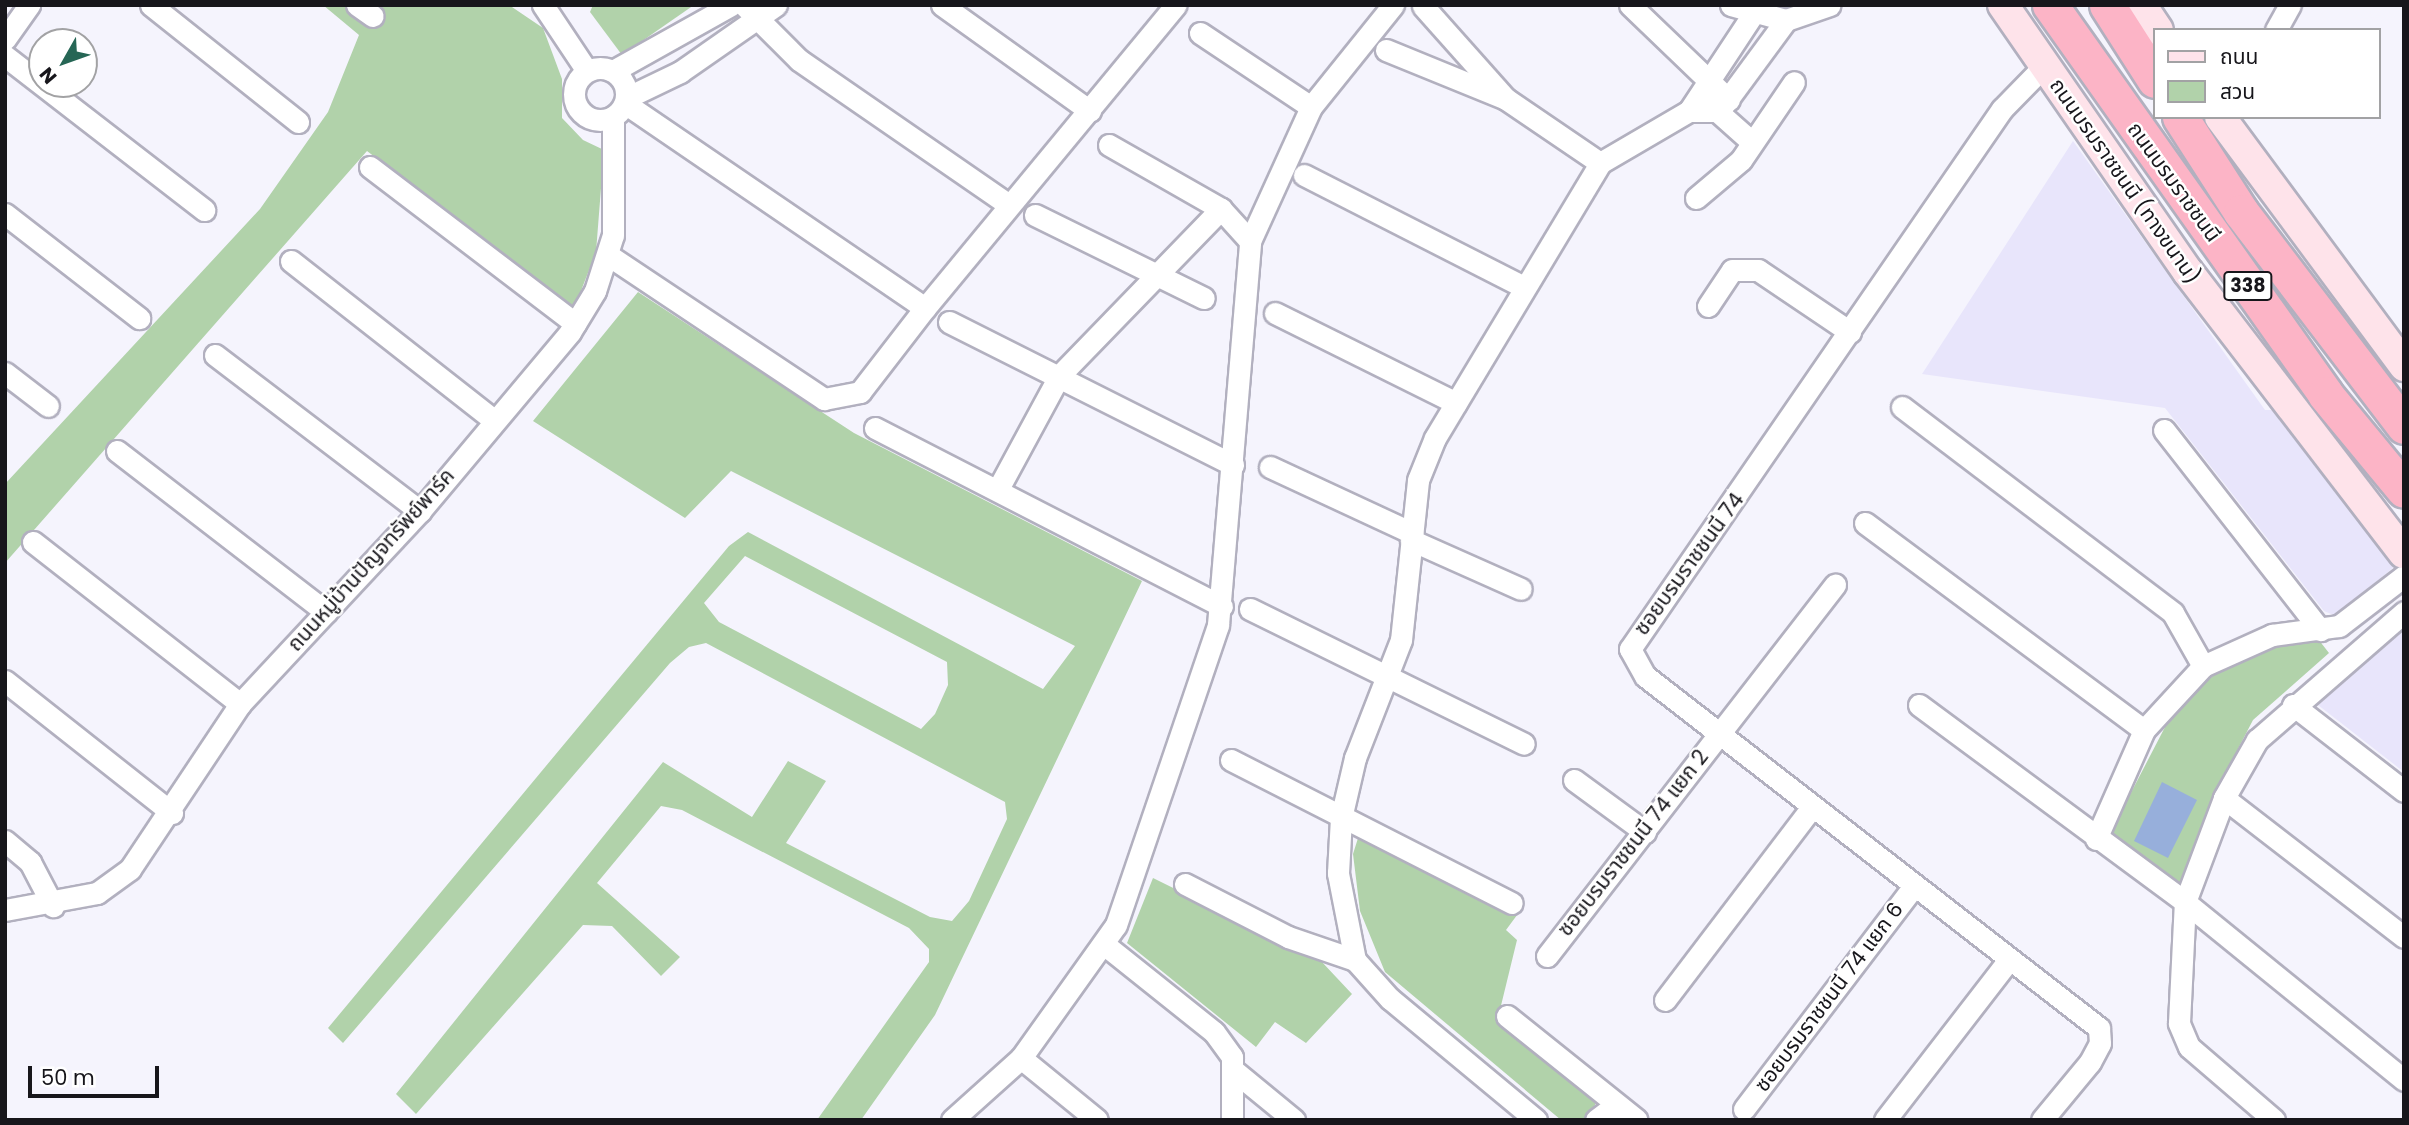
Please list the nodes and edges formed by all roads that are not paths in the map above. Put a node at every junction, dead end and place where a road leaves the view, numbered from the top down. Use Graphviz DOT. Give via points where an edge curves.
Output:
graph roads {
  1 [pos="151,5"];
  2 [pos="543,5"];
  3 [pos="731,5"];
  4 [pos="943,5"];
  5 [pos="1176,5"];
  6 [pos="1393,5"];
  7 [pos="1630,5"];
  8 [pos="1731,5"];
  9 [pos="1830,5"];
  10 [pos="2003,5"];
  11 [pos="2050,5"];
  12 [pos="2107,5"];
  13 [pos="2141,5"];
  14 [pos="2290,5"];
  15 [pos="1423,6"];
  16 [pos="19,9"];
  17 [pos="765,9"];
  18 [pos="1759,10"];
  19 [pos="1786,20"];
  20 [pos="2157,28"];
  21 [pos="2277,28"];
  22 [pos="1200,33"];
  23 [pos="5,39"];
  24 [pos="1386,50"];
  25 [pos="5,56"];
  26 [pos="2044,66"];
  27 [pos="587,71"];
  28 [pos="613,71"];
  29 [pos="2154,78"];
  30 [pos="1794,82"];
  31 [pos="1698,96"];
  32 [pos="1506,99"];
  33 [pos="621,106"];
  34 [pos="1724,106"];
  35 [pos="1311,107"];
  36 [pos="1090,111"];
  37 [pos="2181,119"];
  38 [pos="2221,119"];
  39 [pos="298,122"];
  40 [pos="1752,142"];
  41 [pos="1109,145"];
  42 [pos="1600,163"];
  43 [pos="370,166"];
  44 [pos="1304,175"];
  45 [pos="1696,198"];
  46 [pos="1009,205"];
  47 [pos="1221,209"];
  48 [pos="204,210"];
  49 [pos="5,214"];
  50 [pos="1035,215"];
  51 [pos="1250,241"];
  52 [pos="608,256"];
  53 [pos="291,261"];
  54 [pos="1153,275"];
  55 [pos="1524,287"];
  56 [pos="1204,298"];
  57 [pos="1708,306"];
  58 [pos="925,308"];
  59 [pos="1275,313"];
  60 [pos="139,318"];
  61 [pos="949,322"];
  62 [pos="575,323"];
  63 [pos="1850,332"];
  64 [pos="215,355"];
  65 [pos="2404,366"];
  66 [pos="5,373"];
  67 [pos="1059,376"];
  68 [pos="1456,403"];
  69 [pos="48,406"];
  70 [pos="1902,407"];
  71 [pos="494,420"];
  72 [pos="2404,426"];
  73 [pos="875,428"];
  74 [pos="2164,430"];
  75 [pos="117,451"];
  76 [pos="1233,465"];
  77 [pos="1270,467"];
  78 [pos="998,489"];
  79 [pos="2404,490"];
  80 [pos="420,511"];
  81 [pos="1865,523"];
  82 [pos="1412,537"];
  83 [pos="33,542"];
  84 [pos="2404,553"];
  85 [pos="2404,576"];
  86 [pos="1835,585"];
  87 [pos="1521,589"];
  88 [pos="1222,606"];
  89 [pos="1250,609"];
  90 [pos="326,612"];
  91 [pos="2404,612"];
  92 [pos="2329,628"];
  93 [pos="2357,650"];
  94 [pos="2203,666"];
  95 [pos="1388,673"];
  96 [pos="5,681"];
  97 [pos="240,704"];
  98 [pos="1919,705"];
  99 [pos="2293,705"];
  100 [pos="1720,730"];
  101 [pos="2144,730"];
  102 [pos="1524,744"];
  103 [pos="1231,760"];
  104 [pos="1574,780"];
  105 [pos="2404,791"];
  106 [pos="2224,798"];
  107 [pos="1812,807"];
  108 [pos="172,813"];
  109 [pos="1341,818"];
  110 [pos="1644,831"];
  111 [pos="2096,839"];
  112 [pos="5,841"];
  113 [pos="1185,884"];
  114 [pos="1914,886"];
  115 [pos="2186,902"];
  116 [pos="1513,903"];
  117 [pos="52,906"];
  118 [pos="5,910"];
  119 [pos="2404,937"];
  120 [pos="1105,945"];
  121 [pos="1546,956"];
  122 [pos="1355,960"];
  123 [pos="2008,961"];
  124 [pos="1665,1000"];
  125 [pos="1507,1016"];
  126 [pos="1021,1058"];
  127 [pos="1233,1070"];
  128 [pos="2404,1080"];
  129 [pos="1616,1105"];
  130 [pos="1744,1109"];
  131 [pos="952,1120"];
  132 [pos="1097,1120"];
  133 [pos="1232,1120"];
  134 [pos="1294,1120"];
  135 [pos="1535,1120"];
  136 [pos="1596,1120"];
  137 [pos="1637,1120"];
  138 [pos="1885,1120"];
  139 [pos="2042,1120"];
  140 [pos="2274,1120"];
  1 -- 39 [label="street"];
  2 -- 27 [label="street"];
  3 -- 28 [label="street"];
  4 -- 36 [label="street"];
  5 -- 36 [label="street"];
  6 -- 35 [label="street"];
  7 -- 31 [label="street"];
  8 -- 18 [label="street"];
  9 -- 19 [label="street"];
  10 -- 26 [label="main road, ถนนบรมราชชนนี (ทางขนาน) / 338"];
  11 -- 79 [label="highway, ถนนบรมราชชนนี / 338" via="2325,394"];
  12 -- 29 [label="highway"];
  13 -- 20 [label="main road"];
  14 -- 21 [label="street"];
  15 -- 32 [label="street"];
  16 -- 23 [label="street"];
  17 -- 33 [label="street" via="680,72"];
  17 -- 46 [label="street" via="799,60"];
  18 -- 19 [label="street"];
  18 -- 31 [label="street"];
  19 -- 34 [label="street"];
  22 -- 35 [label="street"];
  24 -- 32 [label="street"];
  25 -- 48 [label="street"];
  26 -- 63 [label="street, ซอยบรมราชชนนี 74" via="2002,109"];
  26 -- 84 [label="main road, ถนนบรมราชชนนี (ทางขนาน) / 338" via="2188,272"];
  27 -- 28 [label="street"];
  27 -- 33 [label="street" via="574,93 580,111 595,120"];
  28 -- 33 [label="street, ถนนหมู่บ้านปัญจทรัพย์พาร์ค"];
  30 -- 40 [label="street"];
  31 -- 34 [label="street"];
  31 -- 34 [label="street"];
  31 -- 42 [label="street"];
  32 -- 42 [label="street"];
  33 -- 52 [label="street, ถนนหมู่บ้านปัญจทรัพย์พาร์ค"];
  33 -- 58 [label="street"];
  34 -- 40 [label="street"];
  35 -- 51 [label="street"];
  36 -- 46 [label="street"];
  37 -- 72 [label="highway, ถนนบรมราชชนนี / 338" via="2241,212"];
  38 -- 65 [label="main road"];
  40 -- 45 [label="street" via="1727,175"];
  41 -- 47 [label="street"];
  42 -- 55 [label="street"];
  43 -- 62 [label="street"];
  44 -- 55 [label="street"];
  46 -- 58 [label="street"];
  47 -- 51 [label="street"];
  47 -- 54 [label="street"];
  49 -- 60 [label="street"];
  50 -- 54 [label="street"];
  51 -- 76 [label="street"];
  52 -- 58 [label="street" via="824,399 860,392"];
  52 -- 62 [label="street, ถนนหมู่บ้านปัญจทรัพย์พาร์ค"];
  53 -- 71 [label="street"];
  54 -- 56 [label="street"];
  54 -- 67 [label="street"];
  55 -- 68 [label="street"];
  57 -- 63 [label="street" via="1732,270 1758,270"];
  59 -- 68 [label="street"];
  61 -- 67 [label="street"];
  62 -- 71 [label="street, ถนนหมู่บ้านปัญจทรัพย์พาร์ค"];
  63 -- 100 [label="street, ซอยบรมราชชนนี 74" via="1630,649 1646,676"];
  64 -- 80 [label="street"];
  66 -- 69 [label="street"];
  67 -- 76 [label="street"];
  67 -- 78 [label="street"];
  68 -- 82 [label="street" via="1418,480"];
  70 -- 94 [label="street" via="2173,613"];
  71 -- 80 [label="street, ถนนหมู่บ้านปัญจทรัพย์พาร์ค"];
  73 -- 78 [label="street"];
  74 -- 92 [label="street"];
  75 -- 90 [label="street"];
  76 -- 88 [label="street"];
  77 -- 82 [label="street"];
  78 -- 88 [label="street"];
  80 -- 90 [label="street, ถนนหมู่บ้านปัญจทรัพย์พาร์ค"];
  81 -- 101 [label="street"];
  82 -- 87 [label="street"];
  82 -- 95 [label="street" via="1407,610"];
  83 -- 97 [label="street"];
  85 -- 92 [label="street"];
  86 -- 100 [label="street, ซอยบรมราชชนนี 74 แยก 2"];
  88 -- 120 [label="street" via="1191,722"];
  89 -- 95 [label="street"];
  90 -- 97 [label="street, ถนนหมู่บ้านปัญจทรัพย์พาร์ค"];
  91 -- 93 [label="street"];
  92 -- 93 [label="street"];
  92 -- 94 [label="street" via="2272,635"];
  93 -- 99 [label="street"];
  94 -- 101 [label="street"];
  95 -- 102 [label="street"];
  95 -- 109 [label="street"];
  96 -- 108 [label="street"];
  97 -- 108 [label="street, ถนนหมู่บ้านปัญจทรัพย์พาร์ค"];
  98 -- 111 [label="street"];
  99 -- 105 [label="street"];
  99 -- 106 [label="street" via="2257,740"];
  100 -- 107 [label="street, ซอยบรมราชชนนี 74"];
  100 -- 110 [label="street, ซอยบรมราชชนนี 74 แยก 2"];
  101 -- 111 [label="street"];
  103 -- 109 [label="street"];
  104 -- 110 [label="street"];
  106 -- 115 [label="street"];
  106 -- 119 [label="street"];
  107 -- 114 [label="street, ซอยบรมราชชนนี 74"];
  107 -- 124 [label="street"];
  108 -- 117 [label="street, ถนนหมู่บ้านปัญจทรัพย์พาร์ค" via="130,869 97,893"];
  109 -- 116 [label="street"];
  109 -- 122 [label="street" via="1338,873"];
  110 -- 121 [label="street, ซอยบรมราชชนนี 74 แยก 2"];
  111 -- 115 [label="street"];
  112 -- 117 [label="street" via="30,862"];
  113 -- 122 [label="street" via="1288,937"];
  114 -- 123 [label="street, ซอยบรมราชชนนี 74"];
  114 -- 130 [label="street, ซอยบรมราชชนนี 74 แยก 6"];
  115 -- 128 [label="street"];
  115 -- 140 [label="street" via="2177,992 2189,1047"];
  117 -- 118 [label="street, ถนนหมู่บ้านปัญจทรัพย์พาร์ค"];
  120 -- 126 [label="street"];
  120 -- 127 [label="street" via="1191,1008 1214,1032"];
  122 -- 135 [label="street" via="1390,999"];
  123 -- 138 [label="street"];
  123 -- 139 [label="street, ซอยบรมราชชนนี 74" via="2099,1028 2100,1043 2090,1062"];
  125 -- 129 [label="street"];
  126 -- 131 [label="street"];
  126 -- 132 [label="street"];
  127 -- 133 [label="street"];
  127 -- 134 [label="street"];
  129 -- 136 [label="street"];
  129 -- 137 [label="street"];
}
